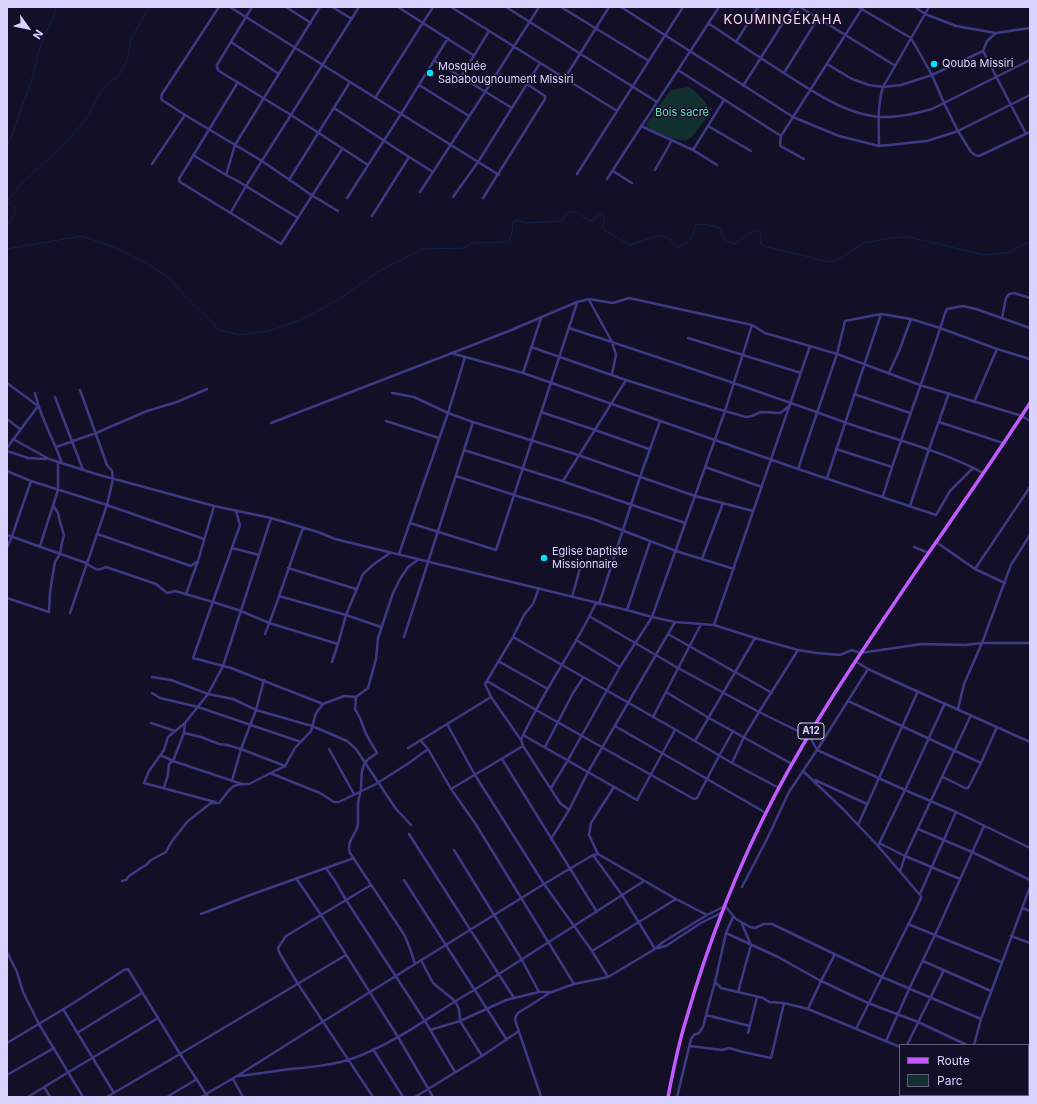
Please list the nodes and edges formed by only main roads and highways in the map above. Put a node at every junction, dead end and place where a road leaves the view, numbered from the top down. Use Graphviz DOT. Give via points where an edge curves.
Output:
graph roads {
  1 [pos="1030,403"];
  2 [pos="668,1097"];
  1 -- 2 [label="main road, A12" via="860,653 779,788 722,912 686,1021"];
}
